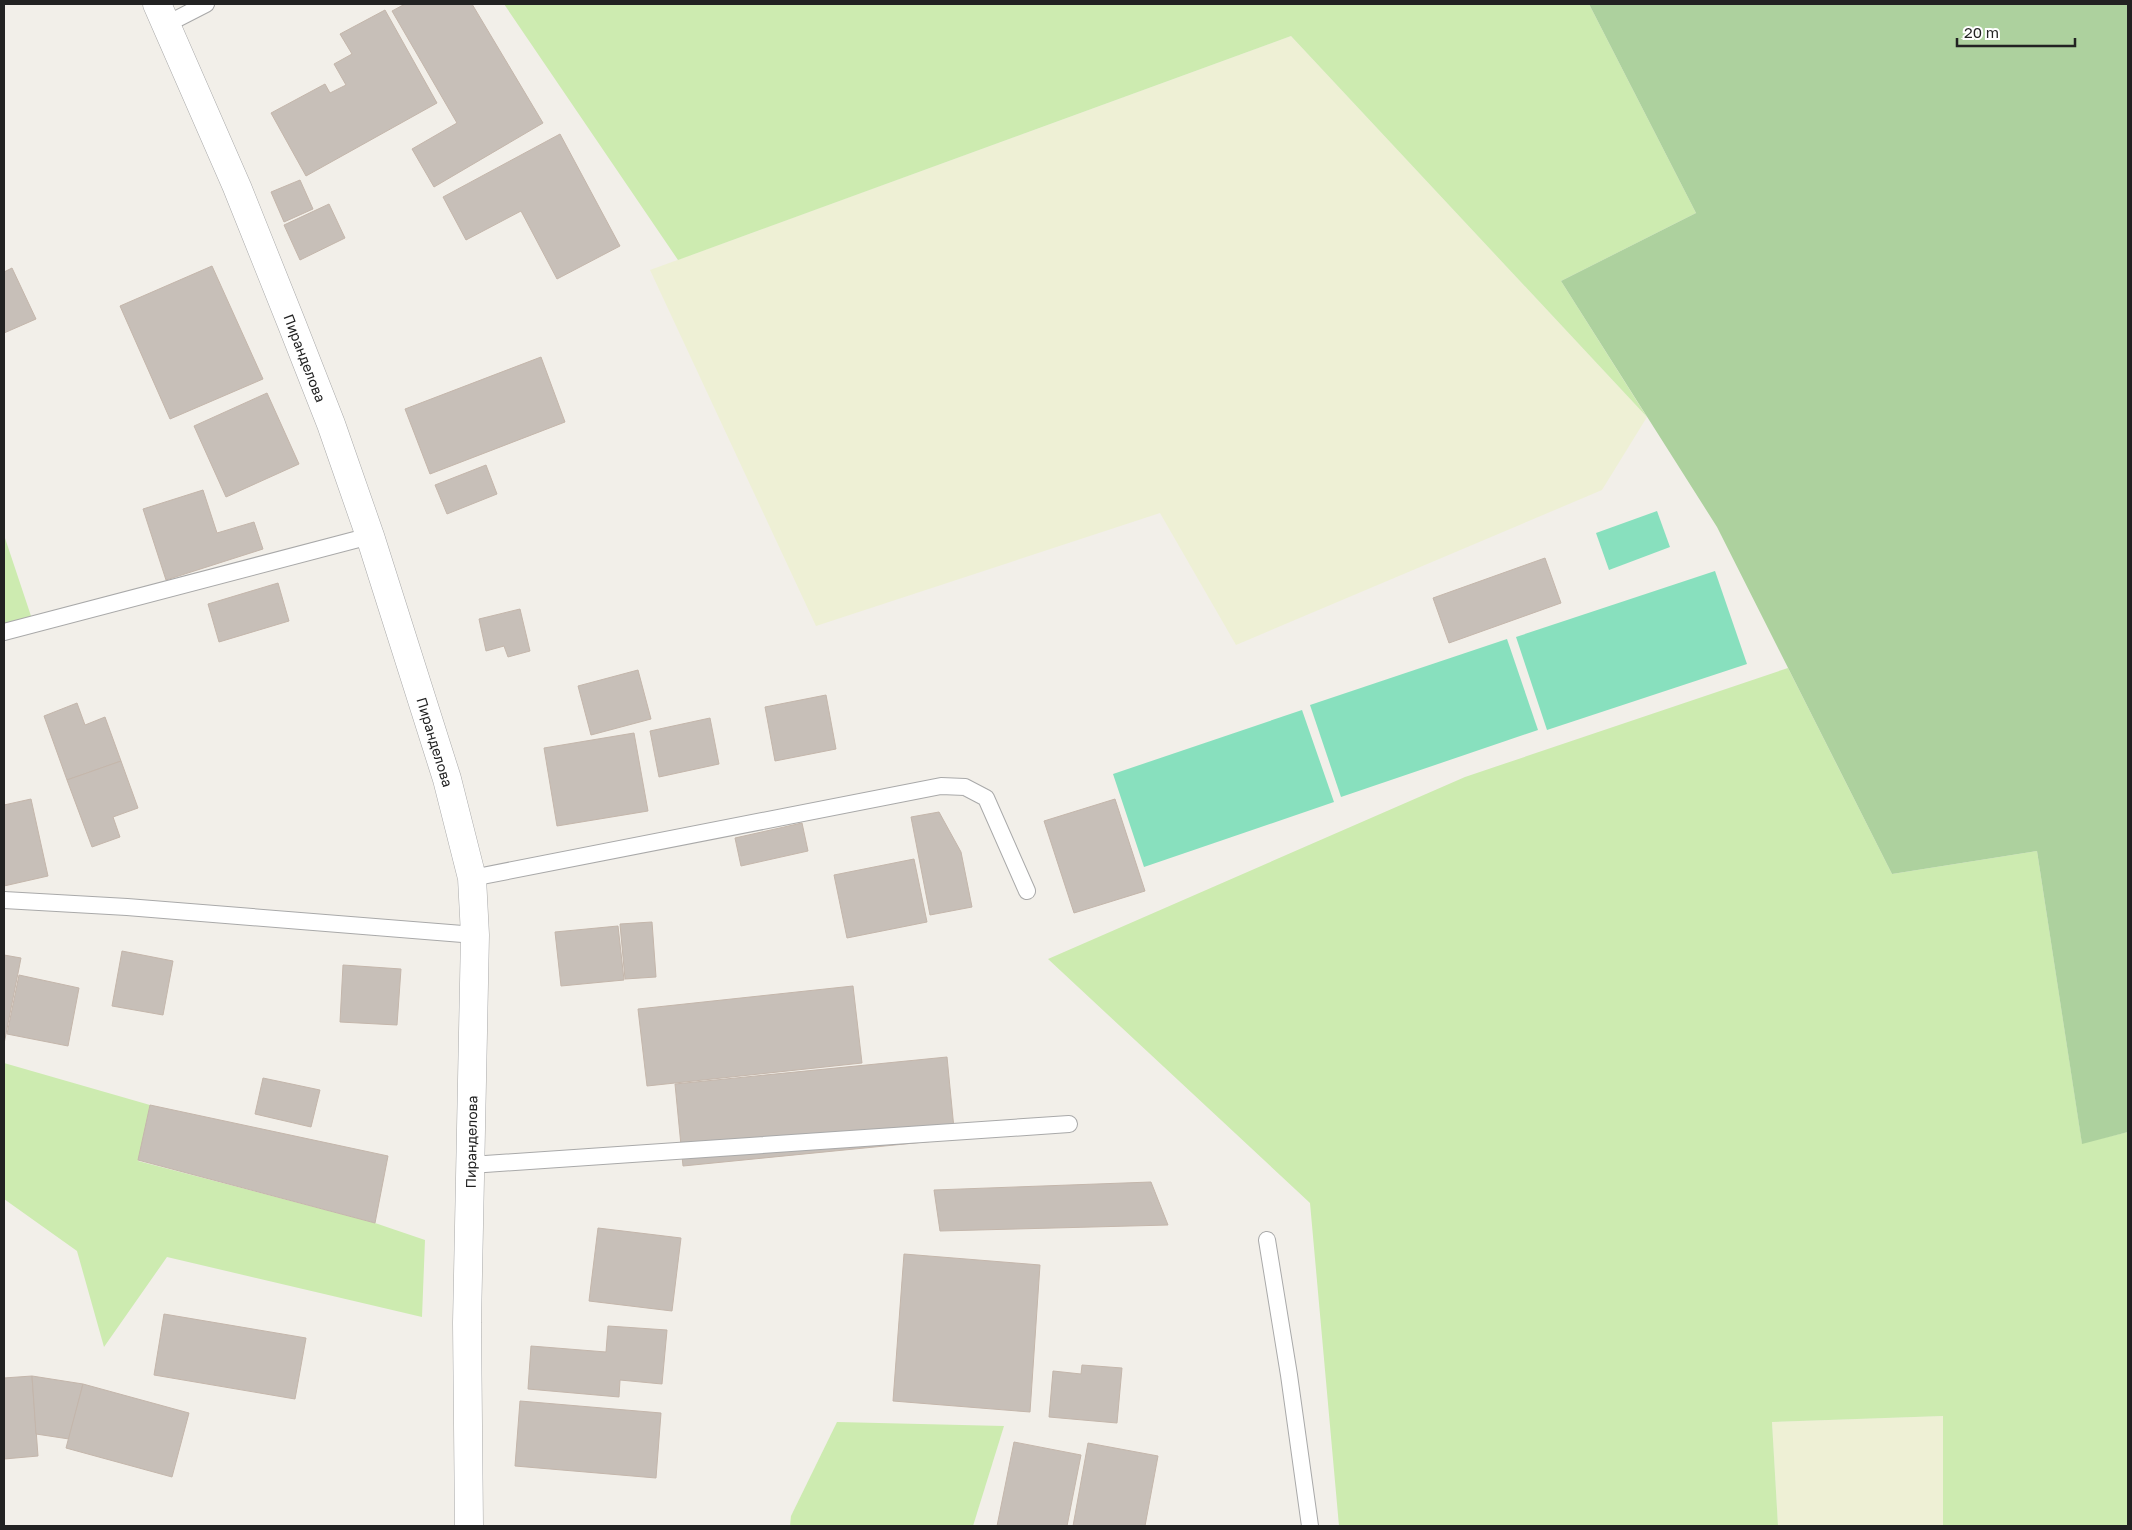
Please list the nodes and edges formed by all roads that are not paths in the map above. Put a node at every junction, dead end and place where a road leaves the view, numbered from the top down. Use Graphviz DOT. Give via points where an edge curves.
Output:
graph roads {
  1 [pos="206,4"];
  2 [pos="162,14"];
  3 [pos="370,536"];
  4 [pos="4,632"];
  5 [pos="472,878"];
  6 [pos="1027,891"];
  7 [pos="4,900"];
  8 [pos="475,935"];
  9 [pos="1069,1124"];
  10 [pos="471,1165"];
  11 [pos="1267,1240"];
  12 [pos="469,1526"];
  13 [pos="1310,1526"];
  1 -- 2 [label="lane"];
  2 -- 3 [label="street, Пиранделова" via="291,322"];
  3 -- 4 [label="lane"];
  3 -- 5 [label="street, Пиранделова" via="447,779"];
  5 -- 6 [label="lane" via="941,786 965,788 986,798"];
  5 -- 8 [label="street, Пиранделова"];
  7 -- 8 [label="lane"];
  8 -- 10 [label="street, Пиранделова"];
  9 -- 10 [label="lane"];
  10 -- 12 [label="street, Пиранделова" via="467,1323"];
  11 -- 13 [label="lane"];
}
